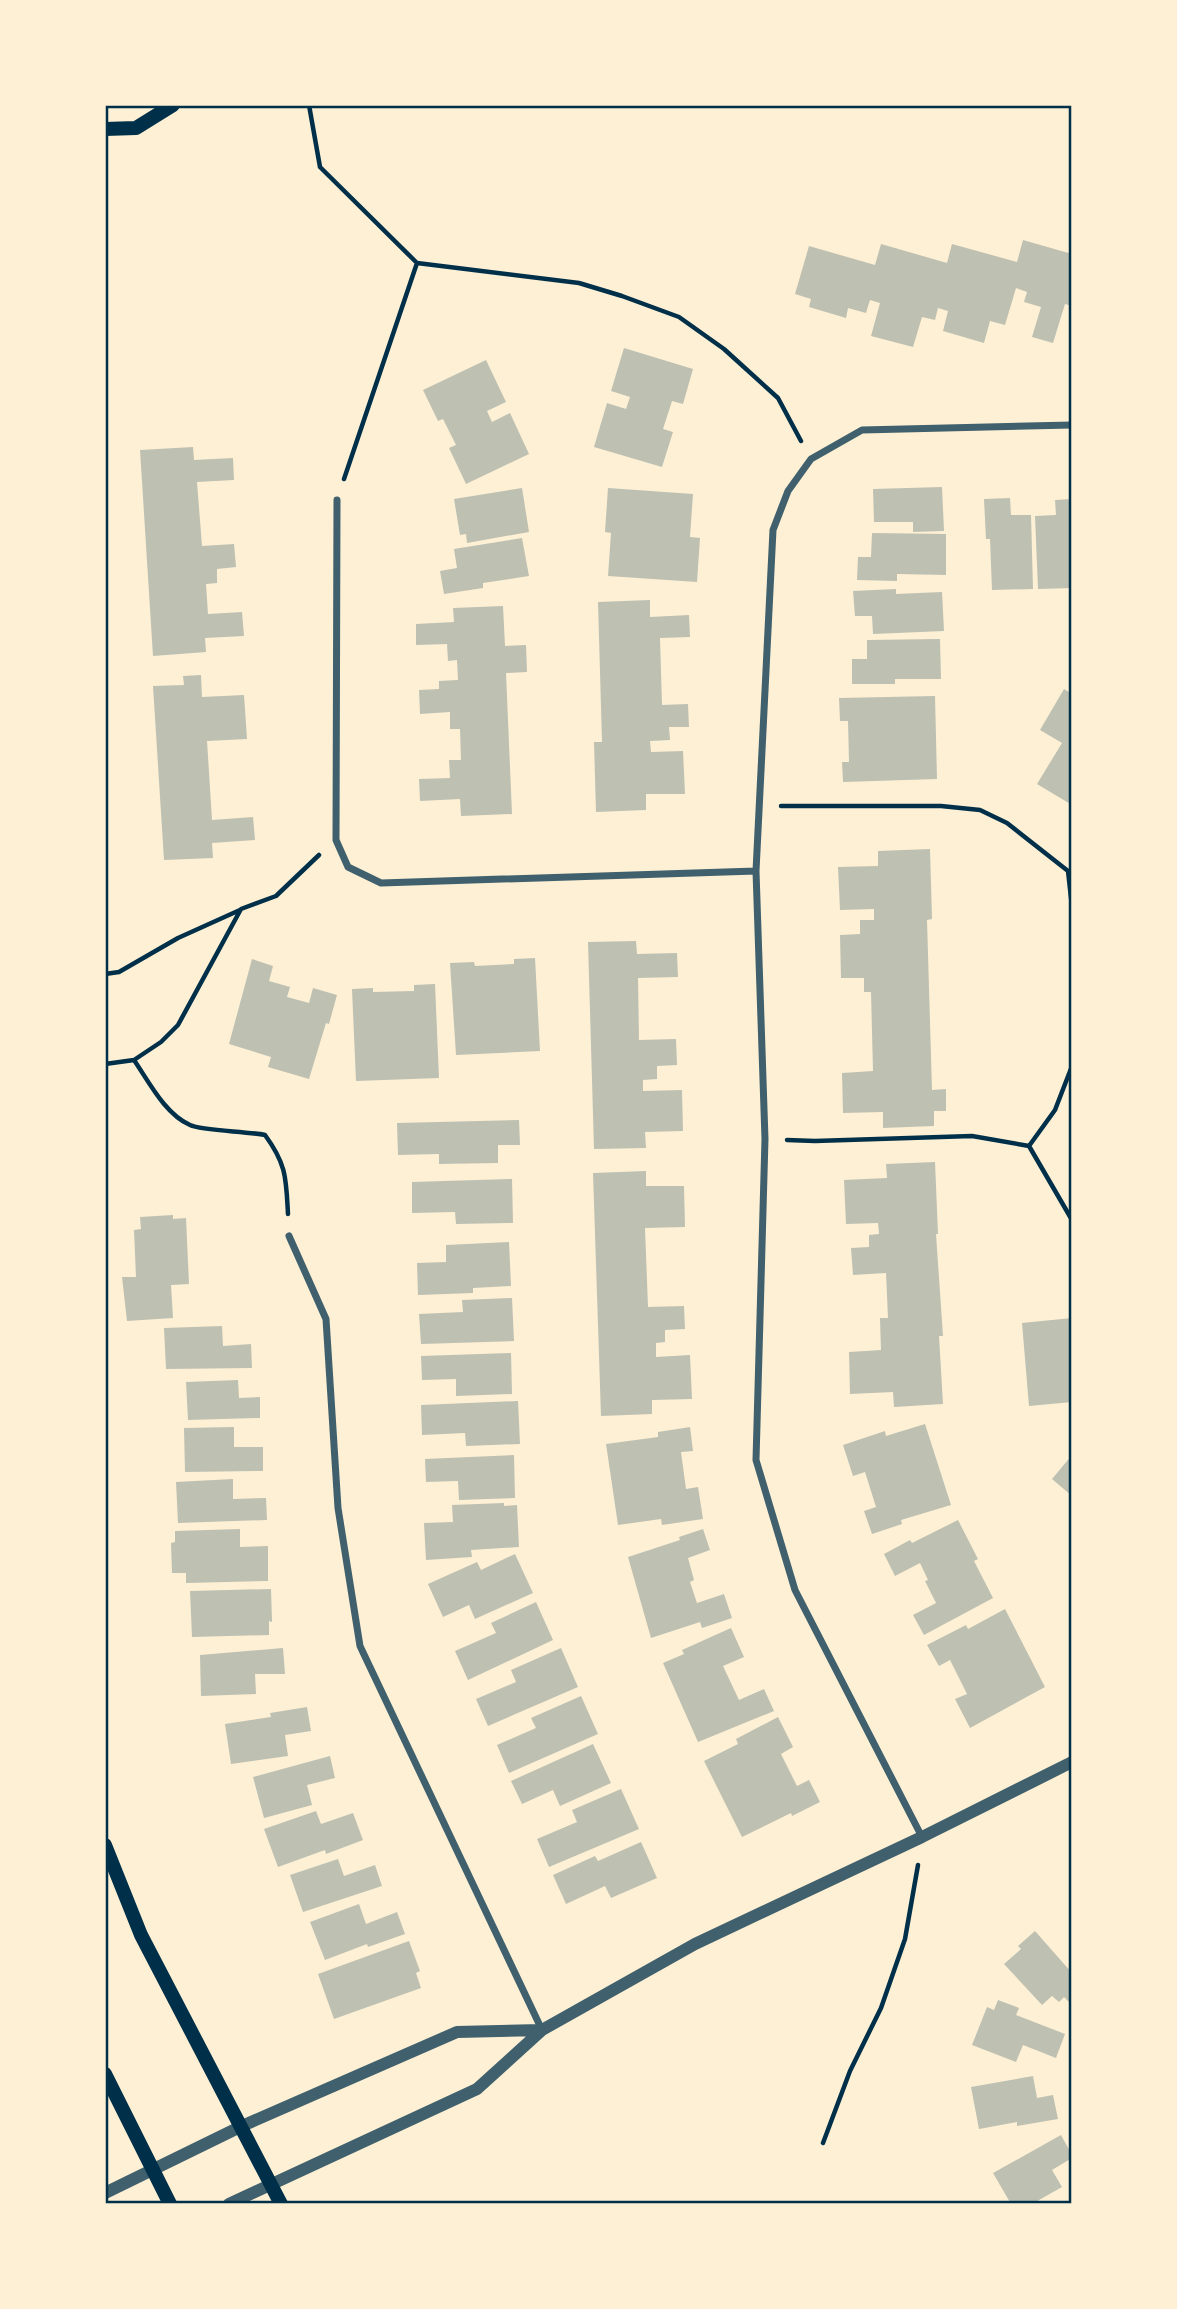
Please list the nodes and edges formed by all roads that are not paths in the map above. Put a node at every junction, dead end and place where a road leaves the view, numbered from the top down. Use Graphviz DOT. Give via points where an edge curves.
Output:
graph roads {
  1 [pos="173,105"];
  2 [pos="105,129"];
  3 [pos="1072,425"];
  4 [pos="337,500"];
  5 [pos="756,871"];
  6 [pos="289,1236"];
  7 [pos="1072,1762"];
  8 [pos="922,1837"];
  9 [pos="105,1845"];
  10 [pos="542,2030"];
  11 [pos="105,2074"];
  12 [pos="242,2126"];
  13 [pos="151,2168"];
  14 [pos="272,2186"];
  15 [pos="105,2193"];
  16 [pos="170,2204"];
  17 [pos="229,2204"];
  18 [pos="281,2204"];
  1 -- 2 [label="main road" via="135,128"];
  3 -- 5 [label="street" via="862,430 811,459 788,491 773,530"];
  4 -- 5 [label="street" via="336,840 348,867 381,883"];
  5 -- 8 [label="street" via="765,1139 756,1460 794,1590"];
  6 -- 10 [label="street" via="326,1318 338,1508 360,1646"];
  7 -- 8 [label="street"];
  8 -- 10 [label="street" via="695,1944"];
  9 -- 12 [label="main road" via="141,1935"];
  10 -- 12 [label="street" via="457,2032"];
  10 -- 14 [label="street" via="477,2089"];
  11 -- 13 [label="main road"];
  12 -- 13 [label="street"];
  12 -- 14 [label="main road"];
  13 -- 15 [label="street"];
  13 -- 16 [label="main road"];
  14 -- 17 [label="street"];
  14 -- 18 [label="main road"];
}
